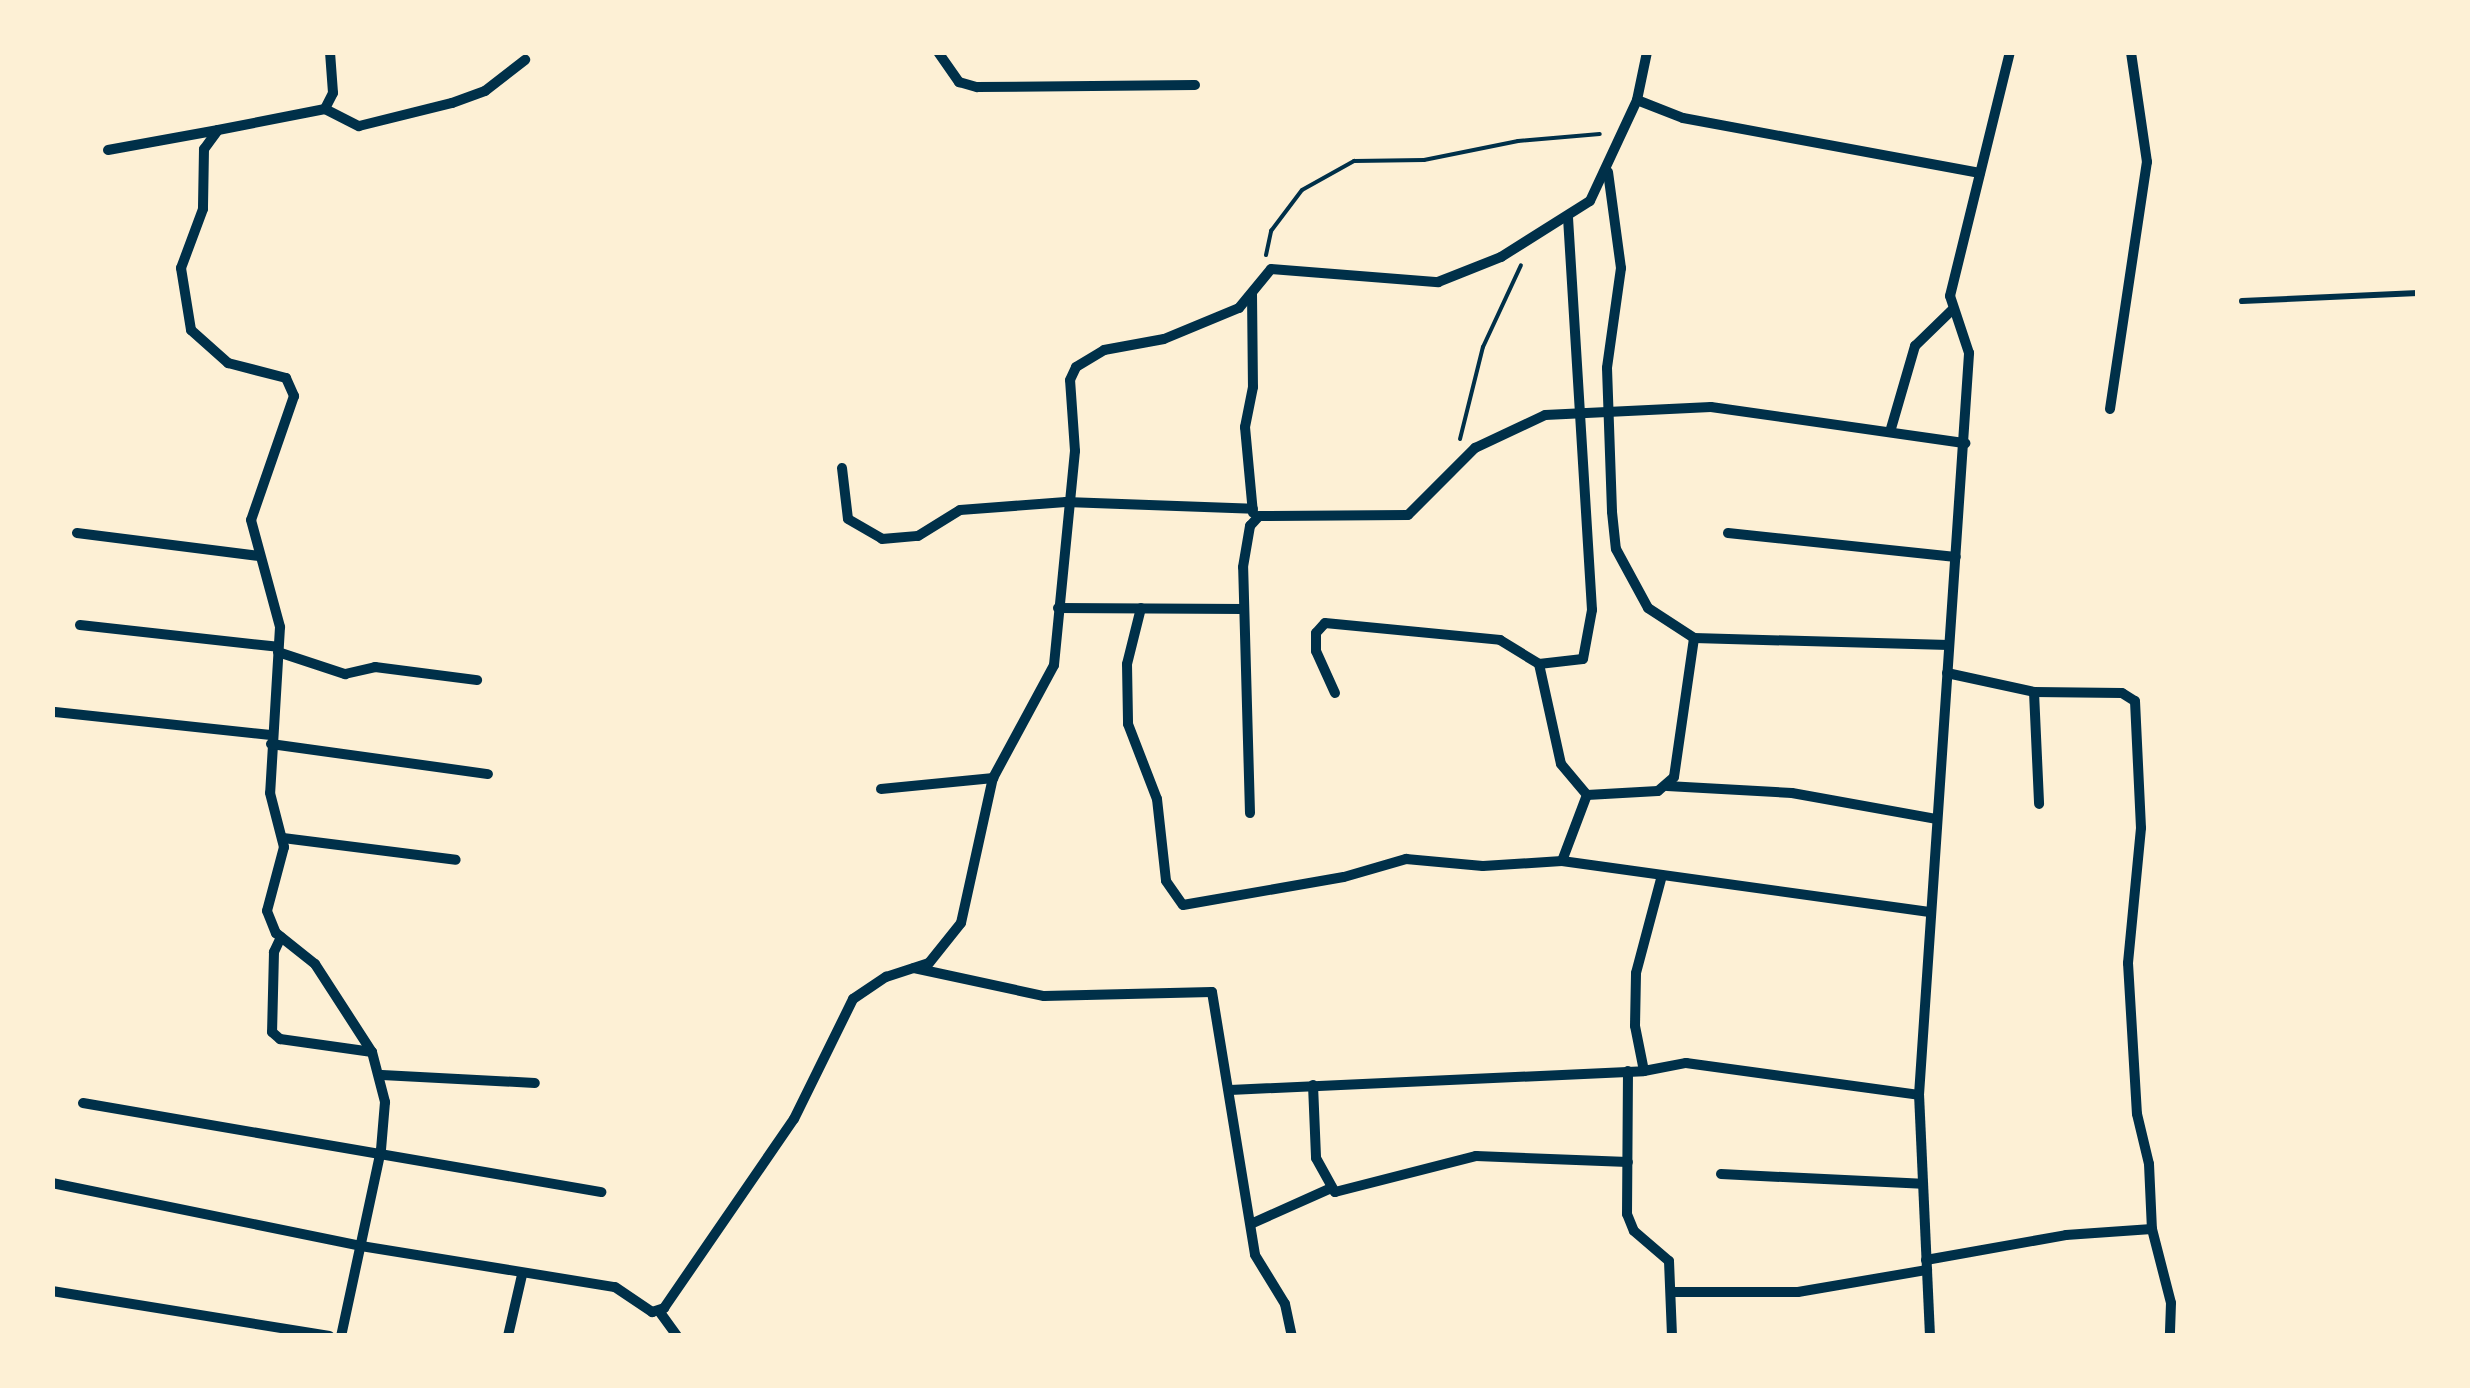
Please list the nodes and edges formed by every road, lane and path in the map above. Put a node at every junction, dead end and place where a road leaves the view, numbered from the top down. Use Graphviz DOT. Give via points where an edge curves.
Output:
graph roads {
  1 [pos="330,52"];
  2 [pos="938,52"];
  3 [pos="1647,52"];
  4 [pos="2010,52"];
  5 [pos="2131,52"];
  6 [pos="525,60"];
  7 [pos="1195,85"];
  8 [pos="1637,100"];
  9 [pos="324,109"];
  10 [pos="218,130"];
  11 [pos="1624,132"];
  12 [pos="108,150"];
  13 [pos="1608,172"];
  14 [pos="1980,173"];
  15 [pos="1568,218"];
  16 [pos="1534,239"];
  17 [pos="1271,269"];
  18 [pos="2418,293"];
  19 [pos="1252,294"];
  20 [pos="2242,302"];
  21 [pos="1952,310"];
  22 [pos="2110,409"];
  23 [pos="1608,411"];
  24 [pos="1580,412"];
  25 [pos="1890,432"];
  26 [pos="1964,443"];
  27 [pos="1454,464"];
  28 [pos="842,468"];
  29 [pos="1066,502"];
  30 [pos="1253,514"];
  31 [pos="77,533"];
  32 [pos="1728,533"];
  33 [pos="260,556"];
  34 [pos="1956,557"];
  35 [pos="1058,608"];
  36 [pos="1141,608"];
  37 [pos="1244,609"];
  38 [pos="80,625"];
  39 [pos="1694,638"];
  40 [pos="1949,646"];
  41 [pos="278,649"];
  42 [pos="1540,664"];
  43 [pos="1947,673"];
  44 [pos="477,680"];
  45 [pos="2034,692"];
  46 [pos="1334,693"];
  47 [pos="55,712"];
  48 [pos="270,739"];
  49 [pos="488,774"];
  50 [pos="993,778"];
  51 [pos="1667,786"];
  52 [pos="881,789"];
  53 [pos="1586,795"];
  54 [pos="2039,804"];
  55 [pos="1250,813"];
  56 [pos="1936,819"];
  57 [pos="283,838"];
  58 [pos="456,860"];
  59 [pos="1562,860"];
  60 [pos="1662,875"];
  61 [pos="1929,912"];
  62 [pos="281,936"];
  63 [pos="914,968"];
  64 [pos="372,1052"];
  65 [pos="1628,1070"];
  66 [pos="1644,1071"];
  67 [pos="382,1075"];
  68 [pos="535,1084"];
  69 [pos="1313,1085"];
  70 [pos="1230,1090"];
  71 [pos="1919,1095"];
  72 [pos="83,1103"];
  73 [pos="381,1150"];
  74 [pos="1628,1162"];
  75 [pos="1721,1174"];
  76 [pos="52,1183"];
  77 [pos="1922,1184"];
  78 [pos="1329,1190"];
  79 [pos="601,1192"];
  80 [pos="1253,1223"];
  81 [pos="2152,1229"];
  82 [pos="361,1246"];
  83 [pos="1927,1265"];
  84 [pos="522,1274"];
  85 [pos="52,1291"];
  86 [pos="1670,1292"];
  87 [pos="659,1311"];
  88 [pos="329,1336"];
  89 [pos="341,1336"];
  90 [pos="508,1336"];
  91 [pos="677,1336"];
  92 [pos="1292,1336"];
  93 [pos="1672,1336"];
  94 [pos="1930,1336"];
  95 [pos="2170,1336"];
  1 -- 9 [label="street" via="333,93"];
  2 -- 7 [label="street" via="959,82 976,87"];
  3 -- 8 [label="street"];
  4 -- 14 [label="street"];
  5 -- 22 [label="street" via="2146,162"];
  6 -- 9 [label="street" via="485,91 359,126"];
  8 -- 11 [label="street"];
  8 -- 14 [label="street" via="1684,118"];
  9 -- 10 [label="street"];
  10 -- 12 [label="street"];
  10 -- 33 [label="street" via="201,158 202,210 181,268 183,308 192,330 220,358 292,384 294,408 252,507"];
  11 -- 13 [label="street"];
  11 -- 17 [label="path" via="1518,141 1424,160 1354,160 1328,170 1302,190 1271,231"];
  13 -- 15 [label="street" via="1590,201"];
  13 -- 23 [label="street" via="1621,268"];
  14 -- 21 [label="street"];
  15 -- 16 [label="street"];
  15 -- 24 [label="street"];
  16 -- 17 [label="street" via="1438,282"];
  16 -- 27 [label="path" via="1483,348"];
  17 -- 19 [label="street"];
  18 -- 20 [label="lane"];
  19 -- 29 [label="street" via="1196,328 1104,350 1076,367 1070,380 1076,452"];
  19 -- 30 [label="street" via="1253,387 1245,427"];
  21 -- 25 [label="street" via="1915,346"];
  21 -- 26 [label="street" via="1969,353"];
  23 -- 24 [label="street"];
  23 -- 25 [label="street" via="1711,407"];
  23 -- 39 [label="street" via="1616,549 1648,608"];
  24 -- 27 [label="street" via="1510,429"];
  24 -- 42 [label="street" via="1591,554 1588,651 1574,663"];
  25 -- 26 [label="street"];
  26 -- 34 [label="street"];
  27 -- 30 [label="street" via="1408,514"];
  28 -- 29 [label="street" via="848,519 882,539 918,536 960,510"];
  29 -- 30 [label="street"];
  29 -- 35 [label="street"];
  30 -- 37 [label="street"];
  31 -- 33 [label="street"];
  32 -- 34 [label="street"];
  33 -- 41 [label="street" via="276,598"];
  34 -- 40 [label="street"];
  35 -- 36 [label="street"];
  35 -- 50 [label="street" via="1052,674"];
  36 -- 37 [label="street"];
  36 -- 59 [label="street" via="1124,696 1157,800 1166,881 1176,902 1344,877 1406,859 1483,866"];
  37 -- 55 [label="street"];
  38 -- 41 [label="street"];
  39 -- 40 [label="street"];
  39 -- 51 [label="street"];
  40 -- 43 [label="street"];
  41 -- 44 [label="street" via="346,674 375,667"];
  41 -- 48 [label="street"];
  42 -- 46 [label="street" via="1489,637 1325,623 1316,633 1316,651"];
  42 -- 53 [label="street" via="1561,764"];
  43 -- 45 [label="street"];
  43 -- 56 [label="street"];
  45 -- 54 [label="street"];
  45 -- 81 [label="street" via="2122,693 2135,701 2141,719 2141,828 2128,963"];
  47 -- 48 [label="street"];
  48 -- 49 [label="street"];
  48 -- 57 [label="street" via="272,812"];
  50 -- 52 [label="street"];
  50 -- 63 [label="street" via="960,922 941,954"];
  51 -- 53 [label="street"];
  51 -- 56 [label="street" via="1792,792"];
  53 -- 59 [label="street"];
  56 -- 61 [label="street"];
  57 -- 58 [label="street"];
  57 -- 62 [label="street" via="267,897 270,922"];
  59 -- 60 [label="street"];
  60 -- 61 [label="street"];
  60 -- 66 [label="street" via="1636,973 1635,1026"];
  61 -- 71 [label="street"];
  62 -- 64 [label="street" via="316,964"];
  62 -- 64 [label="street" via="274,952 272,1032 280,1039"];
  63 -- 70 [label="street" via="1044,996 1206,988 1214,1000"];
  63 -- 87 [label="street" via="853,1000 794,1119"];
  64 -- 67 [label="street"];
  65 -- 66 [label="street"];
  65 -- 69 [label="street"];
  65 -- 74 [label="street"];
  66 -- 71 [label="street" via="1686,1063"];
  67 -- 68 [label="street"];
  67 -- 73 [label="street"];
  69 -- 70 [label="street"];
  69 -- 78 [label="street" via="1312,1136"];
  70 -- 80 [label="street"];
  71 -- 77 [label="street"];
  72 -- 73 [label="street"];
  73 -- 79 [label="street"];
  73 -- 82 [label="street"];
  74 -- 78 [label="street" via="1476,1156 1420,1165 1358,1190"];
  74 -- 86 [label="street" via="1629,1223 1665,1253"];
  75 -- 77 [label="street"];
  76 -- 82 [label="street"];
  77 -- 83 [label="street"];
  78 -- 80 [label="street"];
  80 -- 92 [label="street" via="1255,1255 1285,1304"];
  81 -- 83 [label="street" via="2066,1235"];
  81 -- 95 [label="street" via="2168,1278"];
  82 -- 84 [label="street"];
  82 -- 89 [label="street"];
  83 -- 86 [label="street" via="1798,1292"];
  83 -- 94 [label="street"];
  84 -- 87 [label="street" via="615,1287"];
  84 -- 90 [label="street"];
  85 -- 88 [label="street"];
  86 -- 93 [label="street"];
  87 -- 91 [label="street"];
}
